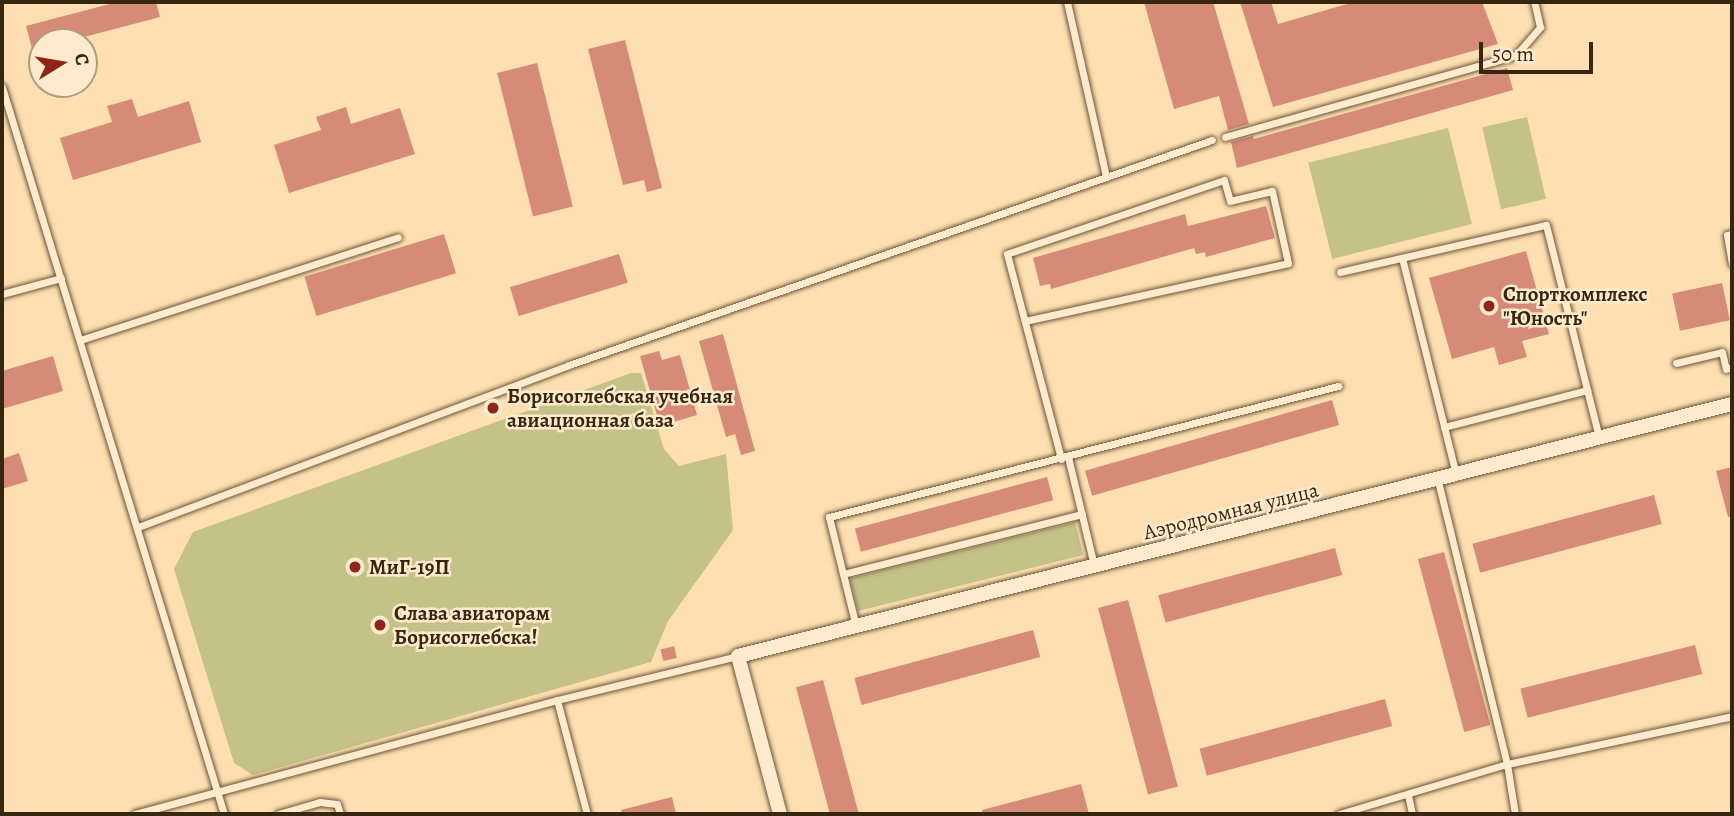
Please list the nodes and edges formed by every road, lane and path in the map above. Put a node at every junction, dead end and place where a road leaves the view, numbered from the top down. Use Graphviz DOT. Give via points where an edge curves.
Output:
graph roads {
  1 [pos="1067,2"];
  2 [pos="1534,2"];
  3 [pos="2,87"];
  4 [pos="1225,137"];
  5 [pos="1212,140"];
  6 [pos="1106,177"];
  7 [pos="1732,234"];
  8 [pos="398,237"];
  9 [pos="1402,258"];
  10 [pos="1732,264"];
  11 [pos="1340,272"];
  12 [pos="61,278"];
  13 [pos="2,294"];
  14 [pos="1025,321"];
  15 [pos="80,340"];
  16 [pos="1676,363"];
  17 [pos="1732,367"];
  18 [pos="1338,386"];
  19 [pos="1587,390"];
  20 [pos="1732,404"];
  21 [pos="1444,427"];
  22 [pos="1599,439"];
  23 [pos="1065,458"];
  24 [pos="1457,477"];
  25 [pos="1438,481"];
  26 [pos="1082,514"];
  27 [pos="138,527"];
  28 [pos="1095,567"];
  29 [pos="843,574"];
  30 [pos="856,626"];
  31 [pos="738,656"];
  32 [pos="557,700"];
  33 [pos="1732,716"];
  34 [pos="1507,764"];
  35 [pos="219,790"];
  36 [pos="1408,794"];
  37 [pos="135,814"];
  38 [pos="224,814"];
  39 [pos="278,814"];
  40 [pos="340,814"];
  41 [pos="587,814"];
  42 [pos="780,814"];
  43 [pos="1339,814"];
  44 [pos="1412,814"];
  45 [pos="1515,814"];
  1 -- 6 [label="lane"];
  2 -- 4 [label="lane" via="1540,27 1516,55"];
  3 -- 12 [label="lane"];
  5 -- 6 [label="lane"];
  6 -- 27 [label="lane" via="569,365"];
  7 -- 10 [label="lane" via="1727,236"];
  8 -- 15 [label="lane"];
  9 -- 11 [label="lane"];
  9 -- 19 [label="lane" via="1546,225"];
  9 -- 21 [label="lane"];
  12 -- 13 [label="lane"];
  12 -- 15 [label="lane"];
  14 -- 14 [label="lane" via="1007,254 1224,180 1230,201 1272,191 1288,263"];
  14 -- 23 [label="lane"];
  15 -- 27 [label="lane"];
  16 -- 17 [label="lane" via="1723,352 1726,369"];
  18 -- 23 [label="lane"];
  19 -- 21 [label="lane"];
  19 -- 22 [label="lane"];
  20 -- 22 [label="street, Аэродромная улица"];
  21 -- 24 [label="lane"];
  22 -- 24 [label="street, Аэродромная улица"];
  23 -- 26 [label="lane"];
  23 -- 29 [label="lane" via="829,517"];
  24 -- 25 [label="street, Аэродромная улица"];
  25 -- 28 [label="street, Аэродромная улица"];
  25 -- 34 [label="lane"];
  26 -- 28 [label="lane"];
  26 -- 29 [label="lane"];
  27 -- 35 [label="lane"];
  28 -- 30 [label="street, Аэродромная улица"];
  29 -- 30 [label="lane"];
  30 -- 31 [label="street, Аэродромная улица"];
  31 -- 32 [label="lane"];
  31 -- 42 [label="street"];
  32 -- 35 [label="lane"];
  32 -- 41 [label="lane"];
  33 -- 34 [label="lane"];
  34 -- 36 [label="lane"];
  34 -- 45 [label="lane"];
  35 -- 37 [label="lane"];
  35 -- 38 [label="lane"];
  36 -- 43 [label="lane"];
  36 -- 44 [label="lane"];
  39 -- 40 [label="lane" via="320,802 337,804"];
}
